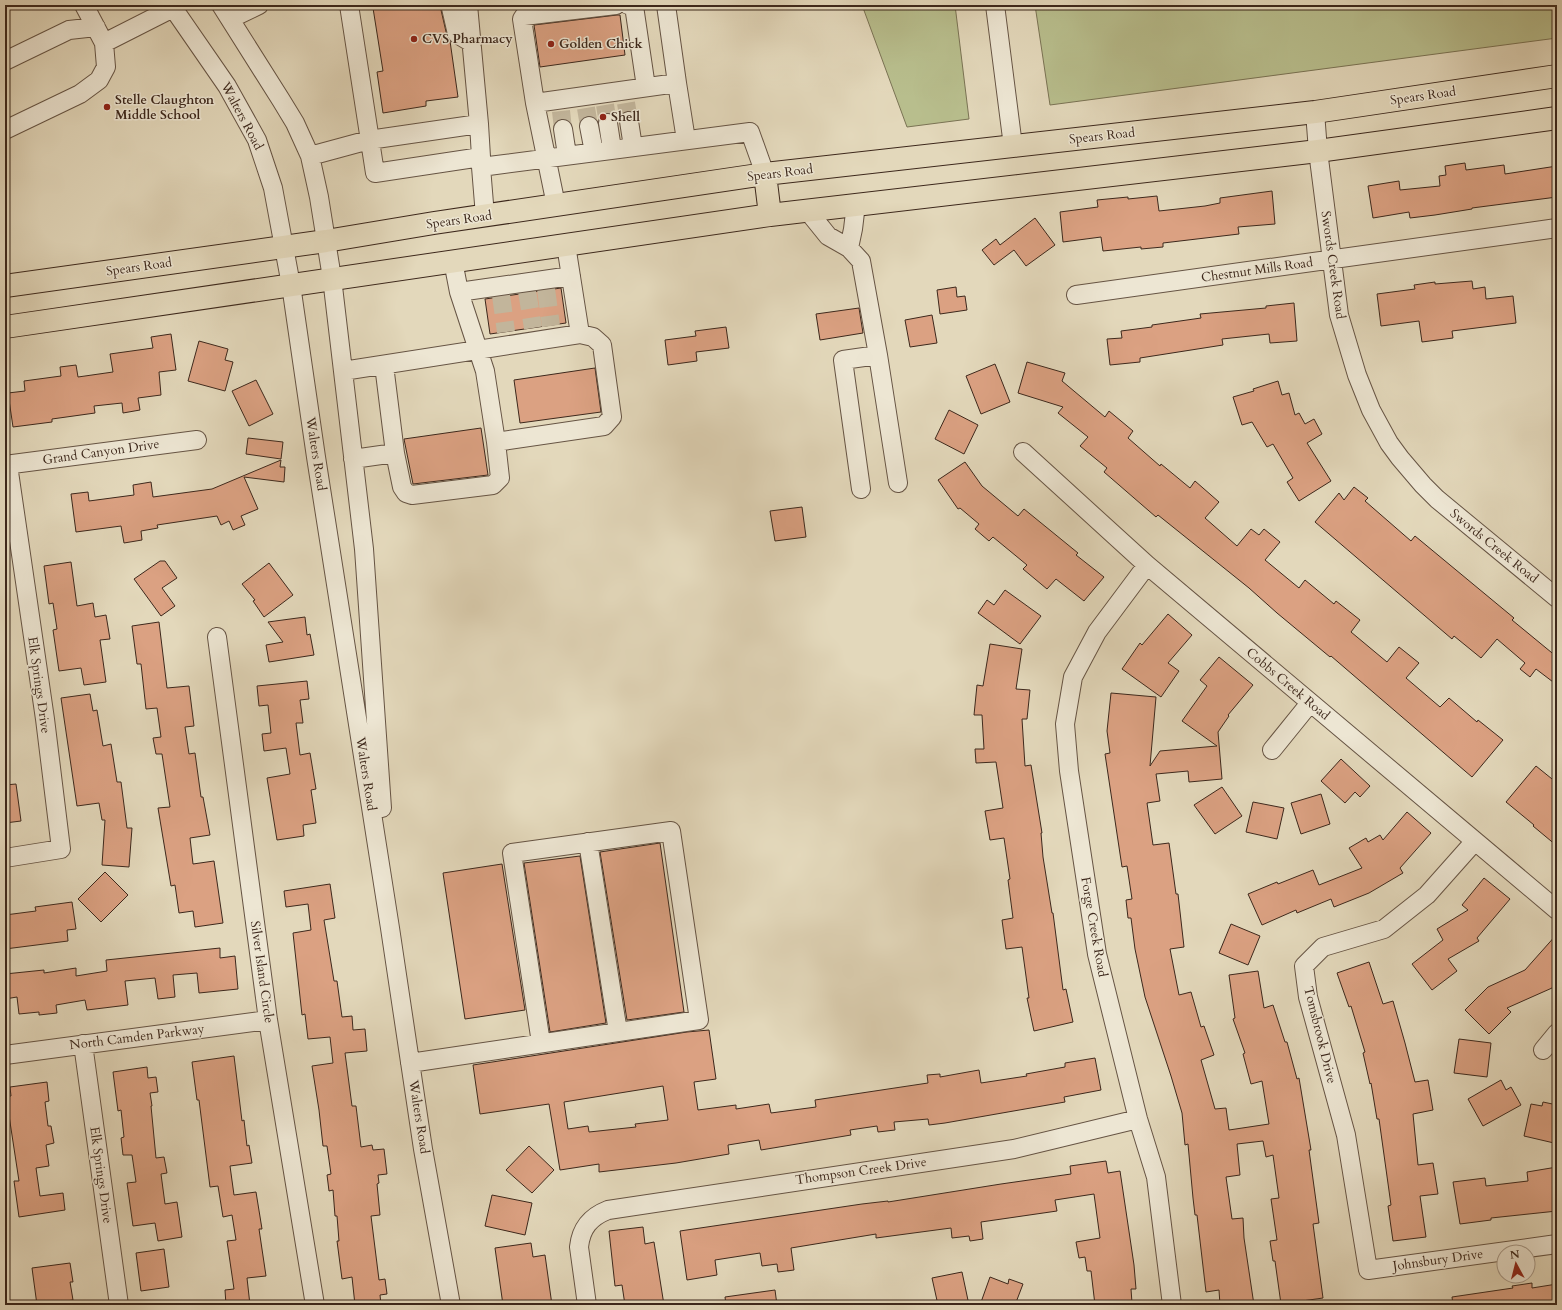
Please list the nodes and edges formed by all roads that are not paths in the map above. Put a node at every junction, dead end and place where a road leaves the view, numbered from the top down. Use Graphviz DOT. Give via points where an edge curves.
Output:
graph roads {
  1 [pos="84,5"];
  2 [pos="259,5"];
  3 [pos="349,5"];
  4 [pos="616,5"];
  5 [pos="628,5"];
  6 [pos="666,5"];
  7 [pos="995,5"];
  8 [pos="172,6"];
  9 [pos="460,7"];
  10 [pos="226,12"];
  11 [pos="100,35"];
  12 [pos="5,61"];
  13 [pos="1557,76"];
  14 [pos="677,83"];
  15 [pos="646,87"];
  16 [pos="535,103"];
  17 [pos="1315,112"];
  18 [pos="1557,118"];
  19 [pos="629,121"];
  20 [pos="608,123"];
  21 [pos="479,124"];
  22 [pos="589,126"];
  23 [pos="563,129"];
  24 [pos="5,130"];
  25 [pos="369,140"];
  26 [pos="686,140"];
  27 [pos="633,146"];
  28 [pos="1013,146"];
  29 [pos="612,149"];
  30 [pos="1318,151"];
  31 [pos="594,152"];
  32 [pos="567,155"];
  33 [pos="310,156"];
  34 [pos="546,158"];
  35 [pos="481,162"];
  36 [pos="764,174"];
  37 [pos="856,204"];
  38 [pos="556,205"];
  39 [pos="808,210"];
  40 [pos="770,215"];
  41 [pos="485,216"];
  42 [pos="1557,228"];
  43 [pos="326,241"];
  44 [pos="566,245"];
  45 [pos="284,247"];
  46 [pos="849,248"];
  47 [pos="1331,260"];
  48 [pos="454,261"];
  49 [pos="571,276"];
  50 [pos="332,278"];
  51 [pos="291,284"];
  52 [pos="5,286"];
  53 [pos="459,292"];
  54 [pos="1076,295"];
  55 [pos="5,327"];
  56 [pos="580,334"];
  57 [pos="478,351"];
  58 [pos="878,355"];
  59 [pos="384,365"];
  60 [pos="343,371"];
  61 [pos="197,440"];
  62 [pos="496,442"];
  63 [pos="1023,452"];
  64 [pos="395,453"];
  65 [pos="353,459"];
  66 [pos="6,465"];
  67 [pos="898,483"];
  68 [pos="861,488"];
  69 [pos="1147,565"];
  70 [pos="1557,598"];
  71 [pos="217,637"];
  72 [pos="1310,703"];
  73 [pos="1272,750"];
  74 [pos="1475,840"];
  75 [pos="588,842"];
  76 [pos="5,858"];
  77 [pos="1557,910"];
  78 [pos="390,928"];
  79 [pos="268,1020"];
  80 [pos="618,1032"];
  81 [pos="1557,1033"];
  82 [pos="541,1043"];
  83 [pos="83,1044"];
  84 [pos="1543,1050"];
  85 [pos="5,1055"];
  86 [pos="410,1063"];
  87 [pos="1138,1119"];
  88 [pos="1557,1244"];
  89 [pos="1368,1270"];
  90 [pos="120,1305"];
  91 [pos="314,1305"];
  92 [pos="451,1305"];
  93 [pos="587,1305"];
  94 [pos="1172,1305"];
  1 -- 11 [label="street"];
  2 -- 10 [label="street"];
  3 -- 25 [label="street"];
  4 -- 16 [label="street" via="524,16 522,19"];
  5 -- 15 [label="street" via="634,6"];
  6 -- 14 [label="street"];
  7 -- 28 [label="street"];
  8 -- 11 [label="street"];
  8 -- 45 [label="street, Walters Road" via="227,86 257,140 273,188"];
  9 -- 21 [label="street" via="472,43"];
  10 -- 33 [label="street, Walters Road" via="282,100"];
  11 -- 12 [label="street" via="69,30"];
  11 -- 24 [label="street" via="106,67 99,80 80,94"];
  13 -- 17 [label="main road, Spears Road"];
  14 -- 15 [label="street"];
  14 -- 26 [label="street"];
  15 -- 16 [label="street" via="626,96 585,102 560,105"];
  16 -- 34 [label="street"];
  17 -- 28 [label="main road, Spears Road"];
  17 -- 30 [label="street, Swords Creek Road"];
  18 -- 30 [label="main road"];
  19 -- 27 [label="street"];
  20 -- 29 [label="street"];
  21 -- 25 [label="street"];
  21 -- 35 [label="street"];
  22 -- 31 [label="street"];
  23 -- 32 [label="street"];
  25 -- 33 [label="street"];
  25 -- 35 [label="street" via="374,173"];
  26 -- 27 [label="street"];
  26 -- 36 [label="street" via="750,132"];
  27 -- 29 [label="street"];
  28 -- 36 [label="main road, Spears Road"];
  29 -- 31 [label="street"];
  30 -- 37 [label="main road"];
  30 -- 47 [label="street, Swords Creek Road"];
  31 -- 32 [label="street"];
  32 -- 34 [label="street"];
  33 -- 43 [label="street, Walters Road"];
  34 -- 35 [label="street"];
  34 -- 38 [label="street"];
  35 -- 41 [label="street"];
  36 -- 38 [label="main road, Spears Road"];
  36 -- 40 [label="main road"];
  37 -- 39 [label="main road"];
  37 -- 46 [label="street"];
  38 -- 41 [label="main road, Spears Road"];
  39 -- 40 [label="main road"];
  39 -- 46 [label="street" via="828,236"];
  40 -- 44 [label="main road"];
  41 -- 43 [label="main road, Spears Road"];
  42 -- 47 [label="street, Chestnut Mills Road"];
  43 -- 45 [label="main road, Spears Road"];
  43 -- 50 [label="street, Walters Road"];
  44 -- 48 [label="main road"];
  44 -- 49 [label="street"];
  45 -- 51 [label="street, Walters Road"];
  45 -- 52 [label="main road, Spears Road"];
  46 -- 58 [label="street" via="861,261"];
  47 -- 54 [label="street, Chestnut Mills Road"];
  47 -- 70 [label="street, Swords Creek Road" via="1339,315 1357,375 1371,410 1389,443 1423,486 1437,499"];
  48 -- 50 [label="main road"];
  48 -- 53 [label="street"];
  49 -- 53 [label="street" via="545,285 500,291"];
  49 -- 56 [label="street"];
  50 -- 51 [label="main road"];
  50 -- 60 [label="street, Walters Road"];
  51 -- 55 [label="main road"];
  51 -- 78 [label="street, Walters Road"];
  53 -- 57 [label="street"];
  56 -- 57 [label="street" via="553,332 507,339"];
  56 -- 62 [label="street" via="593,337 602,345 612,417 604,426"];
  57 -- 59 [label="street"];
  57 -- 62 [label="street" via="485,371"];
  58 -- 67 [label="street"];
  58 -- 68 [label="street" via="843,360"];
  59 -- 60 [label="street"];
  59 -- 64 [label="street"];
  60 -- 65 [label="street, Walters Road"];
  61 -- 66 [label="street, Grand Canyon Drive"];
  62 -- 64 [label="street" via="500,478 493,485 412,495 406,493 402,487"];
  63 -- 69 [label="street, Cobbs Creek Road"];
  64 -- 65 [label="street"];
  65 -- 78 [label="street, Walters Road" via="364,549"];
  66 -- 76 [label="street, Elk Springs Drive" via="61,849"];
  69 -- 72 [label="street, Cobbs Creek Road"];
  69 -- 87 [label="street, Forge Creek Road" via="1097,632 1073,677 1066,724 1069,771 1097,954"];
  71 -- 79 [label="street, Silver Island Circle"];
  72 -- 73 [label="street"];
  72 -- 74 [label="street, Cobbs Creek Road"];
  74 -- 77 [label="street, Cobbs Creek Road"];
  74 -- 89 [label="street, Tomsbrook Drive" via="1427,896 1384,929 1323,946 1304,966 1308,997 1346,1135"];
  75 -- 80 [label="street"];
  75 -- 80 [label="street" via="671,831 699,1020"];
  75 -- 82 [label="street" via="512,853"];
  78 -- 86 [label="street, Walters Road"];
  79 -- 83 [label="street, North Camden Parkway"];
  79 -- 91 [label="street, Silver Island Circle"];
  80 -- 82 [label="street"];
  81 -- 84 [label="street"];
  82 -- 86 [label="street"];
  83 -- 85 [label="street, North Camden Parkway"];
  83 -- 90 [label="street, Elk Springs Drive"];
  86 -- 92 [label="street, Walters Road"];
  87 -- 93 [label="street, Thompson Creek Drive" via="1014,1149 612,1209 600,1213 587,1224 580,1247"];
  87 -- 94 [label="street, Forge Creek Road" via="1156,1177"];
  88 -- 89 [label="street, Johnsbury Drive"];
}
